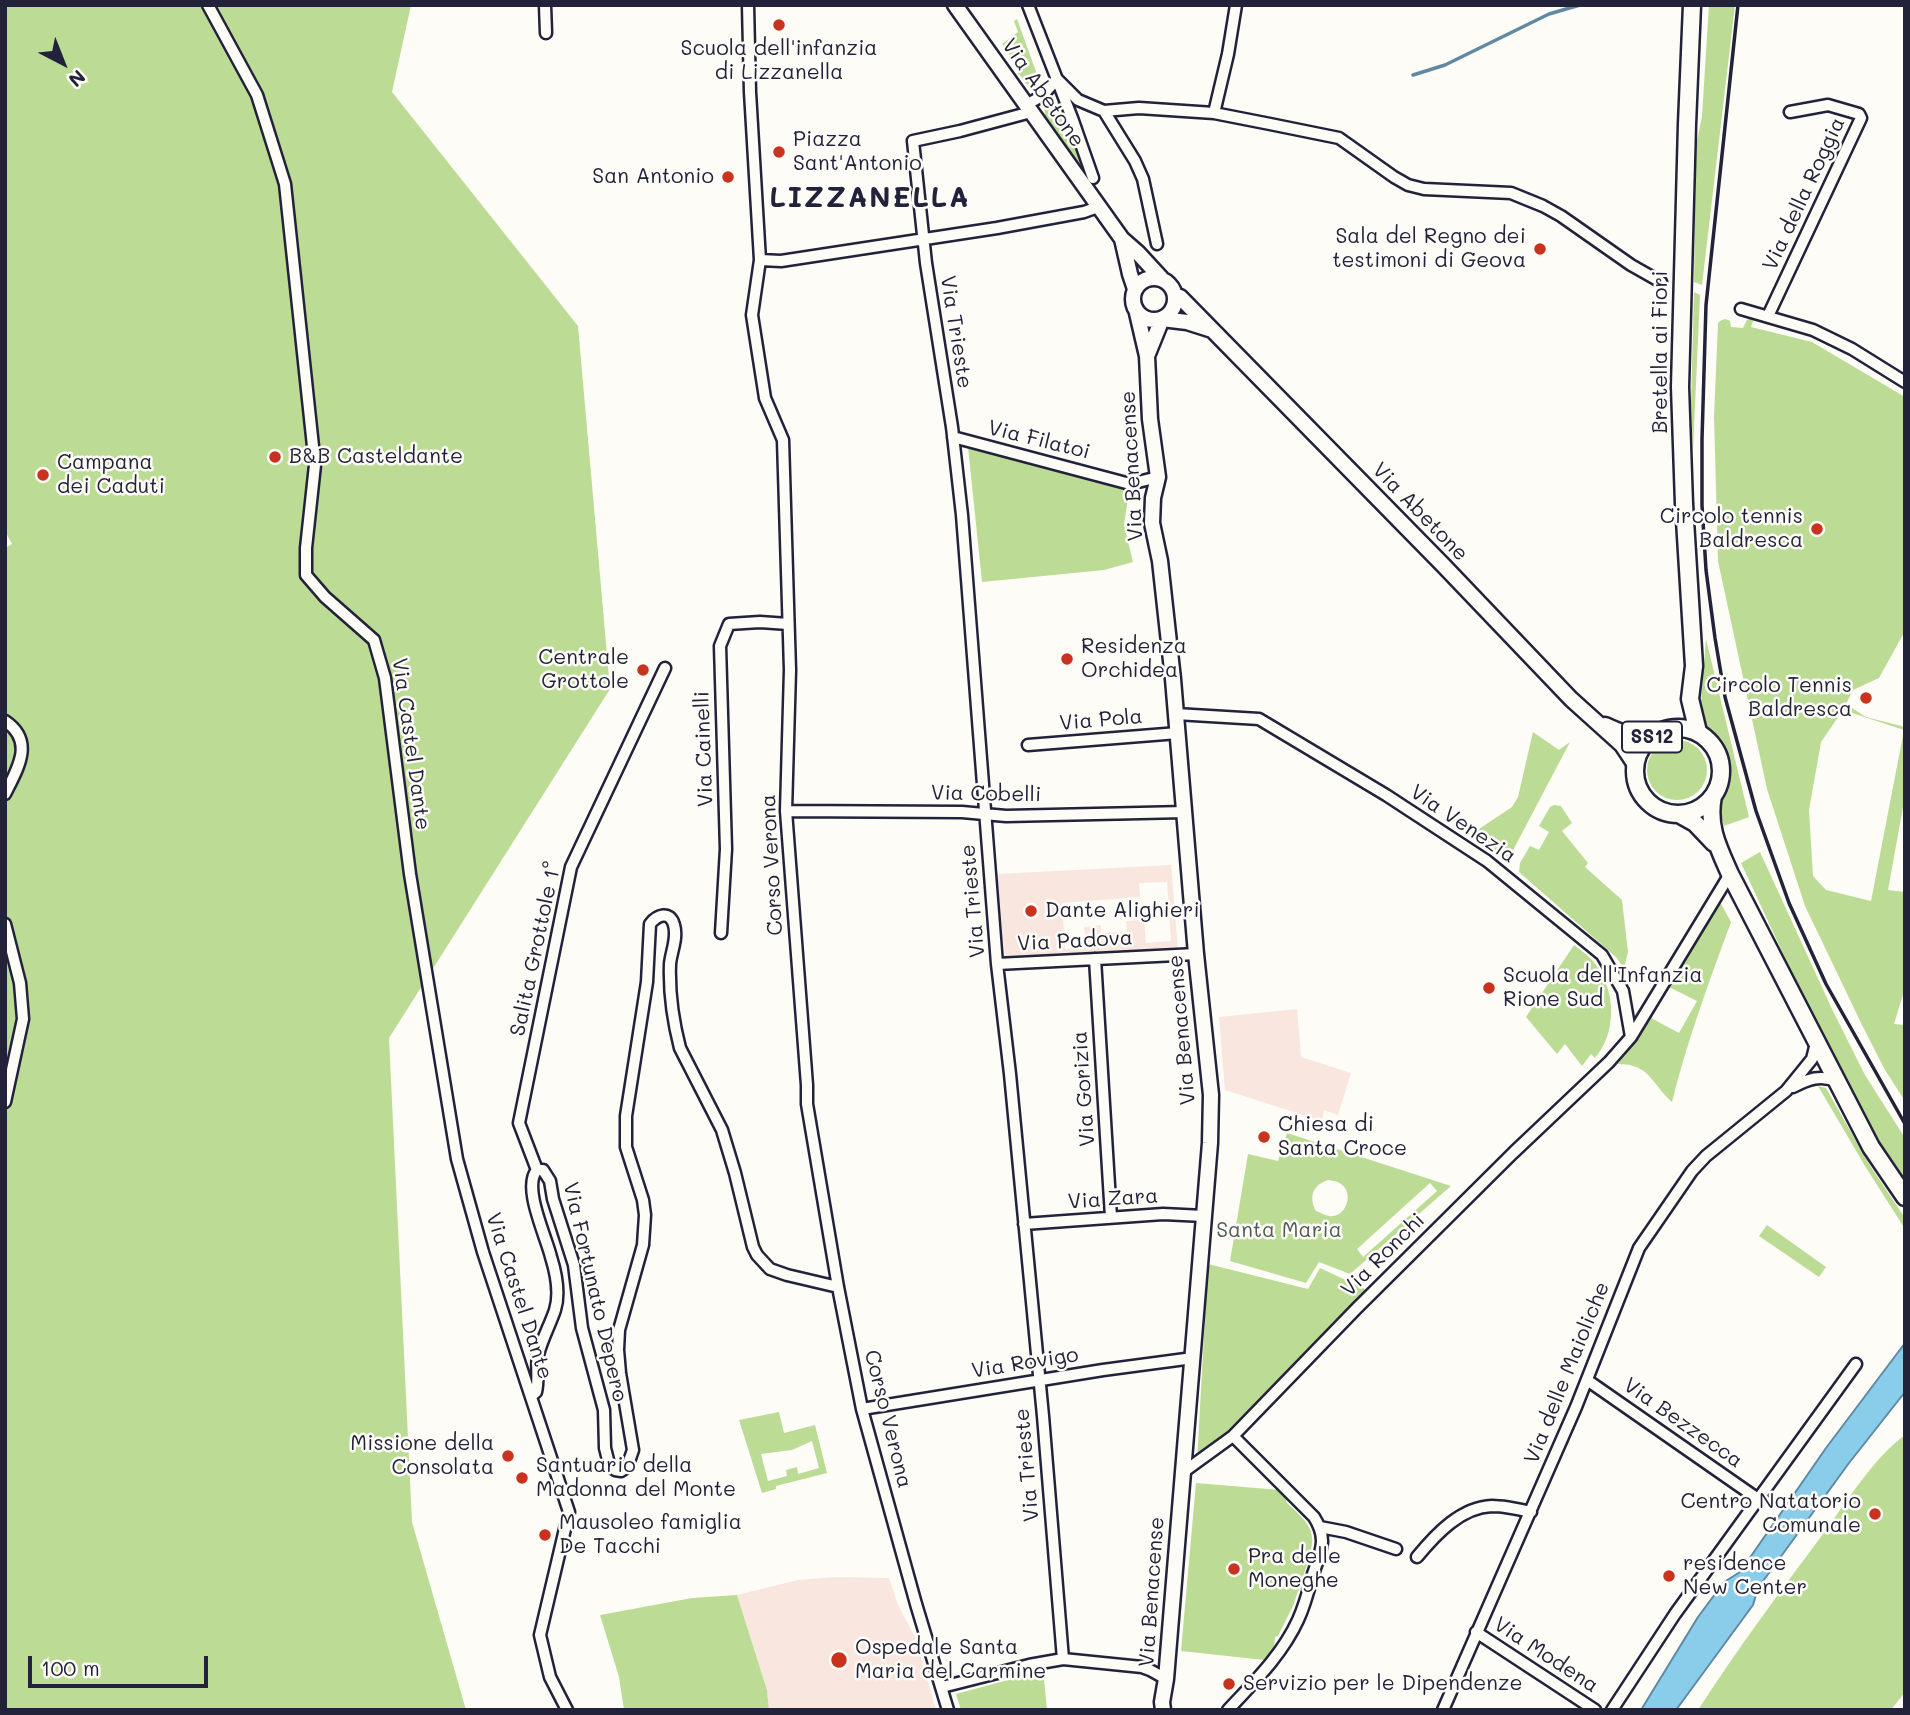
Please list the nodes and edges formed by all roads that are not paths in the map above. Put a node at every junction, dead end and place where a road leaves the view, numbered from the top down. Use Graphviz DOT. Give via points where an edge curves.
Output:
graph roads {
  1 [pos="208,5"];
  2 [pos="545,5"];
  3 [pos="748,5"];
  4 [pos="955,5"];
  5 [pos="1028,5"];
  6 [pos="1236,5"];
  7 [pos="1692,5"];
  8 [pos="545,33"];
  9 [pos="1057,79"];
  10 [pos="1028,108"];
  11 [pos="1104,111"];
  12 [pos="1790,112"];
  13 [pos="1214,113"];
  14 [pos="1093,178"];
  15 [pos="1098,207"];
  16 [pos="1122,239"];
  17 [pos="924,240"];
  18 [pos="1157,244"];
  19 [pos="760,260"];
  20 [pos="1161,278"];
  21 [pos="1661,282"];
  22 [pos="1135,289"];
  23 [pos="1176,296"];
  24 [pos="1741,309"];
  25 [pos="1137,313"];
  26 [pos="1768,316"];
  27 [pos="1162,319"];
  28 [pos="1210,329"];
  29 [pos="1147,356"];
  30 [pos="1905,382"];
  31 [pos="953,437"];
  32 [pos="1158,477"];
  33 [pos="788,624"];
  34 [pos="666,668"];
  35 [pos="1690,699"];
  36 [pos="1176,715"];
  37 [pos="5,721"];
  38 [pos="1600,724"];
  39 [pos="1677,728"];
  40 [pos="1660,732"];
  41 [pos="1698,732"];
  42 [pos="1178,733"];
  43 [pos="1028,745"];
  44 [pos="1636,766"];
  45 [pos="5,794"];
  46 [pos="1713,796"];
  47 [pos="786,811"];
  48 [pos="1185,812"];
  49 [pos="985,814"];
  50 [pos="1679,814"];
  51 [pos="1717,846"];
  52 [pos="1730,874"];
  53 [pos="5,925"];
  54 [pos="721,933"];
  55 [pos="1196,954"];
  56 [pos="1096,959"];
  57 [pos="997,964"];
  58 [pos="1631,1037"];
  59 [pos="1816,1041"];
  60 [pos="1839,1083"];
  61 [pos="1786,1091"];
  62 [pos="5,1102"];
  63 [pos="537,1170"];
  64 [pos="1905,1197"];
  65 [pos="1204,1216"];
  66 [pos="1111,1217"];
  67 [pos="1024,1224"];
  68 [pos="838,1287"];
  69 [pos="1193,1358"];
  70 [pos="1856,1364"];
  71 [pos="1039,1380"];
  72 [pos="1587,1380"];
  73 [pos="531,1396"];
  74 [pos="862,1409"];
  75 [pos="1233,1436"];
  76 [pos="1182,1473"];
  77 [pos="1758,1499"];
  78 [pos="1531,1512"];
  79 [pos="1320,1527"];
  80 [pos="1396,1549"];
  81 [pos="1417,1557"];
  82 [pos="1476,1632"];
  83 [pos="1063,1659"];
  84 [pos="1166,1679"];
  85 [pos="942,1687"];
  86 [pos="1161,1707"];
  87 [pos="567,1710"];
  88 [pos="948,1710"];
  89 [pos="1228,1710"];
  90 [pos="1443,1710"];
  91 [pos="1595,1710"];
  92 [pos="1612,1710"];
  1 -- 73 [label="street, Via Castel Dante" via="257,95 285,184 315,465 306,575 374,640 385,678 410,874 457,1159"];
  2 -- 8 [label="street"];
  3 -- 19 [label="street, Corso Verona"];
  4 -- 10 [label="main road, Via Abetone / SS12"];
  5 -- 9 [label="street"];
  6 -- 13 [label="street"];
  7 -- 35 [label="main road, Bretella ai Fiori" via="1680,387 1693,666"];
  9 -- 10 [label="street"];
  9 -- 11 [label="street" via="1078,100"];
  9 -- 14 [label="street"];
  10 -- 15 [label="main road, Via Abetone / SS12"];
  10 -- 17 [label="street, Via Trieste" via="913,141"];
  11 -- 13 [label="street" via="1139,108"];
  11 -- 18 [label="street" via="1143,178"];
  12 -- 26 [label="street, Via della Roggia" via="1828,105 1861,118"];
  13 -- 21 [label="street" via="1339,138 1408,185 1511,193 1561,216"];
  15 -- 16 [label="main road, Via Abetone / SS12"];
  15 -- 17 [label="street"];
  16 -- 20 [label="main road, SS12"];
  16 -- 22 [label="main road, SS12"];
  17 -- 19 [label="street" via="781,261"];
  17 -- 31 [label="street, Via Trieste"];
  19 -- 33 [label="street, Corso Verona" via="752,315 765,398 783,440"];
  20 -- 22 [label="main road" via="1143,280"];
  20 -- 23 [label="main road, SS12"];
  22 -- 25 [label="main road, SS12"];
  23 -- 27 [label="main road" via="1173,310"];
  23 -- 28 [label="main road, SS12"];
  24 -- 26 [label="street"];
  25 -- 27 [label="main road" via="1147,319"];
  25 -- 29 [label="main road, Via Benacense"];
  26 -- 30 [label="street" via="1813,330"];
  27 -- 28 [label="main road"];
  27 -- 29 [label="main road, Via Benacense"];
  28 -- 38 [label="main road, Via Abetone / SS12"];
  29 -- 32 [label="main road, Via Benacense"];
  31 -- 32 [label="street, Via Filatoi" via="1130,484"];
  31 -- 49 [label="street, Via Trieste"];
  32 -- 36 [label="main road, Via Benacense" via="1152,523"];
  33 -- 47 [label="street, Corso Verona"];
  33 -- 54 [label="street, Via Cainelli" via="729,624 720,646 726,849"];
  34 -- 63 [label="street, Salita Grottole 1°" via="571,867 519,1124"];
  35 -- 39 [label="main road, Bretella ai Fiori"];
  35 -- 41 [label="main road, Bretella ai Fiori"];
  36 -- 42 [label="main road, Via Benacense"];
  36 -- 58 [label="street, Via Venezia" via="1259,719 1487,860 1602,955 1623,991"];
  37 -- 45 [label="street" via="23,743"];
  38 -- 40 [label="main road, SS12" via="1633,736"];
  38 -- 44 [label="main road, SS12"];
  39 -- 40 [label="main road, SS12"];
  39 -- 41 [label="main road, SS12"];
  40 -- 44 [label="main road, SS12" via="1642,748"];
  41 -- 46 [label="main road, SS12" via="1718,754 1721,768"];
  42 -- 43 [label="street, Via Pola"];
  42 -- 48 [label="main road, Via Benacense"];
  44 -- 50 [label="main road, SS12" via="1637,783 1650,803"];
  46 -- 50 [label="main road" via="1695,810"];
  46 -- 51 [label="main road, SS12" via="1710,819"];
  47 -- 49 [label="street, Via Cobelli"];
  47 -- 68 [label="street, Corso Verona" via="807,1104"];
  48 -- 49 [label="street, Via Cobelli"];
  48 -- 55 [label="main road, Via Benacense"];
  49 -- 57 [label="street, Via Trieste"];
  50 -- 51 [label="main road, SS12"];
  51 -- 52 [label="main road, SS12"];
  52 -- 58 [label="street"];
  52 -- 59 [label="main road, SS12"];
  53 -- 62 [label="street" via="20,983 23,1019"];
  55 -- 56 [label="street, Via Padova"];
  55 -- 65 [label="main road, Via Benacense" via="1211,1095"];
  56 -- 57 [label="street, Via Padova"];
  56 -- 66 [label="street, Via Gorizia"];
  57 -- 67 [label="street, Via Trieste"];
  58 -- 75 [label="street, Via Ronchi"];
  59 -- 60 [label="main road, SS12"];
  59 -- 61 [label="street, Via delle Maioliche" via="1812,1059"];
  60 -- 61 [label="street, Via delle Maioliche" via="1817,1078"];
  60 -- 64 [label="main road, SS12" via="1871,1147"];
  61 -- 72 [label="street, Via delle Maioliche" via="1706,1156 1675,1192 1639,1248"];
  63 -- 68 [label="street, Via Fortunato Depero" via="543,1170 550,1181 574,1265 582,1328 604,1410 605,1448 609,1464 621,1471 633,1450 620,1373 619,1330 643,1245 645,1215 626,1147 626,1116 647,982 650,925 654,918 667,916 675,927 670,986 676,1034 722,1130 753,1247 771,1269"];
  63 -- 73 [label="street, Via Fortunato Depero" via="532,1193 557,1293 538,1353 538,1385"];
  65 -- 66 [label="street, Via Zara"];
  65 -- 69 [label="main road, Via Benacense"];
  66 -- 67 [label="street, Via Zara"];
  67 -- 71 [label="street, Via Trieste"];
  68 -- 74 [label="street, Corso Verona"];
  69 -- 71 [label="street, Via Rovigo"];
  69 -- 76 [label="main road, Via Benacense"];
  70 -- 77 [label="street"];
  71 -- 74 [label="street, Via Rovigo"];
  71 -- 83 [label="street, Via Trieste"];
  72 -- 77 [label="street, Via Bezzecca"];
  72 -- 78 [label="street, Via delle Maioliche"];
  73 -- 87 [label="street" via="569,1512 540,1635 550,1677"];
  74 -- 85 [label="street, Corso Verona"];
  75 -- 76 [label="street, Via Ronchi"];
  75 -- 79 [label="street"];
  76 -- 84 [label="main road, Via Benacense"];
  77 -- 92 [label="street"];
  78 -- 81 [label="street" via="1492,1506 1464,1513"];
  78 -- 82 [label="street, Via delle Maioliche"];
  79 -- 80 [label="street"];
  79 -- 89 [label="street" via="1319,1557 1297,1622 1274,1658"];
  82 -- 90 [label="street, Via delle Maioliche"];
  82 -- 91 [label="street, Via Modena"];
  83 -- 84 [label="street" via="1142,1667"];
  83 -- 85 [label="street"];
  84 -- 86 [label="main road, Via Benacense"];
  85 -- 88 [label="street, Corso Verona"];
}
